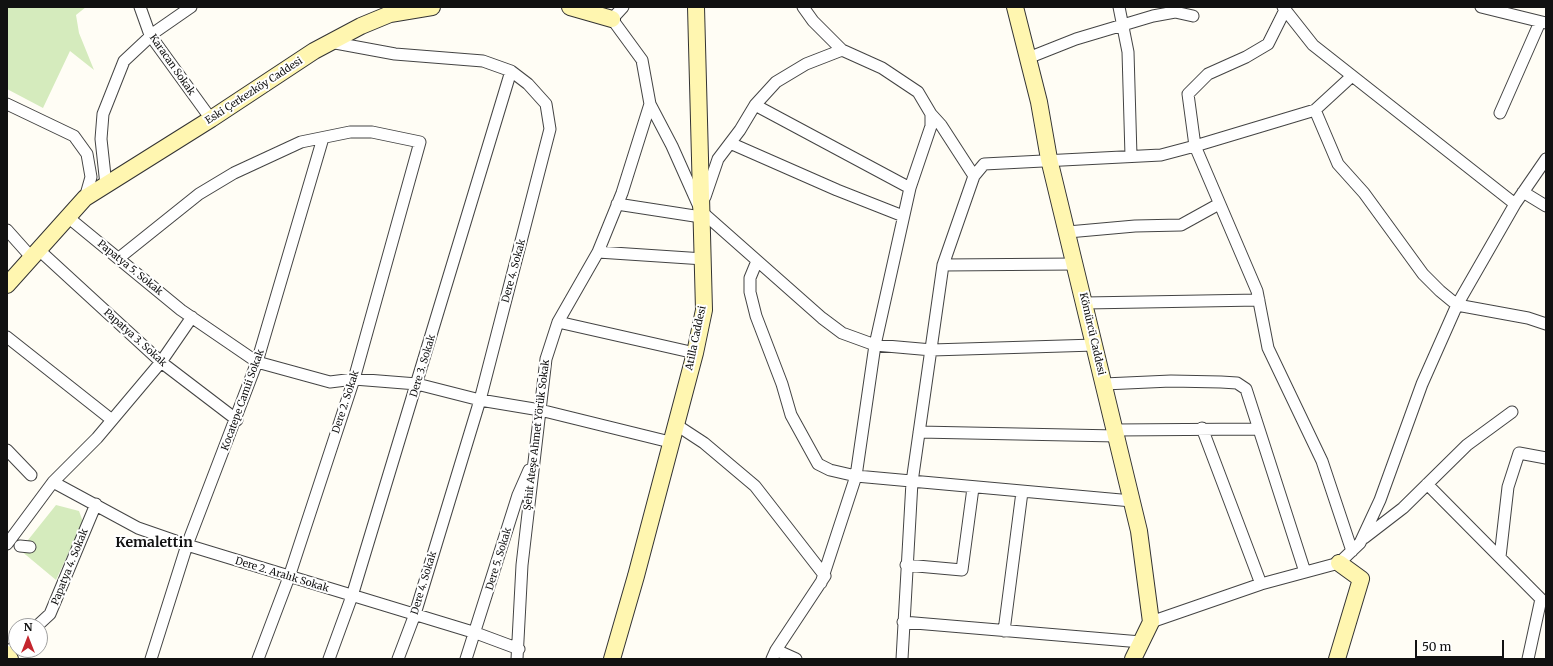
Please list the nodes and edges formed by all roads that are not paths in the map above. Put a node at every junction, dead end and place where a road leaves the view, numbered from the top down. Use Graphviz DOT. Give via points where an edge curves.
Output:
graph roads {
  1 [pos="140,7"];
  2 [pos="191,7"];
  3 [pos="432,7"];
  4 [pos="570,7"];
  5 [pos="623,7"];
  6 [pos="696,7"];
  7 [pos="803,7"];
  8 [pos="1015,7"];
  9 [pos="1119,7"];
  10 [pos="1481,7"];
  11 [pos="1284,9"];
  12 [pos="389,10"];
  13 [pos="1193,16"];
  14 [pos="612,19"];
  15 [pos="1543,23"];
  16 [pos="1122,25"];
  17 [pos="150,35"];
  18 [pos="330,42"];
  19 [pos="842,50"];
  20 [pos="1028,58"];
  21 [pos="510,71"];
  22 [pos="1352,76"];
  23 [pos="7,104"];
  24 [pos="650,104"];
  25 [pos="755,105"];
  26 [pos="1315,110"];
  27 [pos="1500,113"];
  28 [pos="931,114"];
  29 [pos="211,119"];
  30 [pos="323,138"];
  31 [pos="730,143"];
  32 [pos="1195,146"];
  33 [pos="1131,156"];
  34 [pos="1049,159"];
  35 [pos="1546,159"];
  36 [pos="974,176"];
  37 [pos="106,185"];
  38 [pos="910,188"];
  39 [pos="1524,192"];
  40 [pos="85,198"];
  41 [pos="617,204"];
  42 [pos="1219,204"];
  43 [pos="1515,204"];
  44 [pos="1546,206"];
  45 [pos="701,214"];
  46 [pos="903,216"];
  47 [pos="69,218"];
  48 [pos="7,230"];
  49 [pos="1068,232"];
  50 [pos="598,252"];
  51 [pos="36,254"];
  52 [pos="119,258"];
  53 [pos="704,259"];
  54 [pos="757,261"];
  55 [pos="1076,264"];
  56 [pos="943,265"];
  57 [pos="7,285"];
  58 [pos="1259,300"];
  59 [pos="1085,303"];
  60 [pos="1458,305"];
  61 [pos="192,317"];
  62 [pos="558,322"];
  63 [pos="1546,324"];
  64 [pos="7,337"];
  65 [pos="875,345"];
  66 [pos="1095,345"];
  67 [pos="932,350"];
  68 [pos="695,353"];
  69 [pos="161,362"];
  70 [pos="257,362"];
  71 [pos="354,379"];
  72 [pos="417,384"];
  73 [pos="1104,384"];
  74 [pos="480,400"];
  75 [pos="540,410"];
  76 [pos="1512,412"];
  77 [pos="112,420"];
  78 [pos="237,420"];
  79 [pos="675,424"];
  80 [pos="1202,428"];
  81 [pos="1257,429"];
  82 [pos="919,432"];
  83 [pos="1116,433"];
  84 [pos="670,442"];
  85 [pos="7,450"];
  86 [pos="1546,458"];
  87 [pos="534,459"];
  88 [pos="30,475"];
  89 [pos="856,476"];
  90 [pos="53,482"];
  91 [pos="912,482"];
  92 [pos="1427,484"];
  93 [pos="973,488"];
  94 [pos="1022,492"];
  95 [pos="1132,501"];
  96 [pos="96,504"];
  97 [pos="9,536"];
  98 [pos="1362,539"];
  99 [pos="187,545"];
  100 [pos="1352,551"];
  101 [pos="1500,557"];
  102 [pos="1340,563"];
  103 [pos="906,565"];
  104 [pos="1305,572"];
  105 [pos="289,577"];
  106 [pos="822,578"];
  107 [pos="1261,584"];
  108 [pos="352,596"];
  109 [pos="415,614"];
  110 [pos="46,618"];
  111 [pos="903,622"];
  112 [pos="1151,622"];
  113 [pos="1004,631"];
  114 [pos="476,633"];
  115 [pos="1141,642"];
  116 [pos="7,653"];
  117 [pos="518,654"];
  118 [pos="774,655"];
  119 [pos="10,659"];
  120 [pos="151,659"];
  121 [pos="258,659"];
  122 [pos="329,659"];
  123 [pos="398,659"];
  124 [pos="466,659"];
  125 [pos="612,659"];
  126 [pos="796,659"];
  127 [pos="902,659"];
  128 [pos="1133,659"];
  129 [pos="1337,659"];
  130 [pos="1528,659"];
  1 -- 17 [label="street, Karacan Sokak"];
  2 -- 17 [label="street"];
  3 -- 12 [label="street, Eski Çerkezköy Caddesi"];
  4 -- 14 [label="street"];
  5 -- 14 [label="street"];
  6 -- 45 [label="street, Atilla Caddesi"];
  7 -- 19 [label="street"];
  8 -- 20 [label="street, Kömürcü Caddesi"];
  9 -- 16 [label="street"];
  10 -- 15 [label="street"];
  11 -- 22 [label="street" via="1313,45"];
  11 -- 32 [label="street" via="1268,44 1208,74 1188,94"];
  12 -- 18 [label="street, Eski Çerkezköy Caddesi"];
  13 -- 16 [label="street" via="1175,12"];
  14 -- 24 [label="street, Şehit Ateşe Ahmet Yörük Sokak" via="642,60"];
  15 -- 27 [label="street"];
  16 -- 20 [label="street" via="1076,38"];
  16 -- 33 [label="street" via="1130,79"];
  17 -- 29 [label="street, Karacan Sokak"];
  17 -- 37 [label="street" via="124,61 103,114 101,139"];
  18 -- 21 [label="street, Dere 4. Sokak" via="395,54 483,61"];
  18 -- 29 [label="street, Eski Çerkezköy Caddesi"];
  19 -- 25 [label="street" via="806,64 776,82"];
  19 -- 28 [label="street" via="882,68 918,92"];
  20 -- 34 [label="street, Kömürcü Caddesi"];
  21 -- 72 [label="street, Dere 3. Sokak"];
  21 -- 74 [label="street, Dere 4. Sokak" via="528,84 546,104 550,129"];
  22 -- 26 [label="street"];
  22 -- 43 [label="street"];
  23 -- 40 [label="street" via="74,136 87,154 91,177"];
  24 -- 41 [label="street, Şehit Ateşe Ahmet Yörük Sokak"];
  24 -- 45 [label="street" via="672,146"];
  25 -- 31 [label="street"];
  25 -- 38 [label="street"];
  26 -- 32 [label="street"];
  26 -- 60 [label="street" via="1338,164 1364,193 1423,274"];
  28 -- 36 [label="street"];
  28 -- 38 [label="street" via="931,126"];
  29 -- 37 [label="street, Eski Çerkezköy Caddesi"];
  30 -- 52 [label="street" via="301,142 234,173 199,194"];
  30 -- 70 [label="street, Kocatepe Camii Sokak"];
  30 -- 71 [label="street, Dere 2. Sokak" via="350,132 372,132 420,142"];
  31 -- 45 [label="street" via="718,159"];
  31 -- 46 [label="street"];
  32 -- 33 [label="street" via="1160,155"];
  32 -- 42 [label="street"];
  33 -- 34 [label="street"];
  34 -- 36 [label="street" via="984,164"];
  34 -- 49 [label="street, Kömürcü Caddesi"];
  35 -- 39 [label="street"];
  36 -- 56 [label="street"];
  37 -- 40 [label="street, Eski Çerkezköy Caddesi"];
  38 -- 46 [label="street"];
  39 -- 43 [label="street"];
  39 -- 44 [label="street"];
  40 -- 47 [label="street, Eski Çerkezköy Caddesi"];
  41 -- 45 [label="street"];
  41 -- 50 [label="street, Şehit Ateşe Ahmet Yörük Sokak"];
  42 -- 49 [label="street" via="1181,225"];
  42 -- 58 [label="street"];
  43 -- 60 [label="street"];
  45 -- 53 [label="street, Atilla Caddesi"];
  45 -- 54 [label="street"];
  46 -- 65 [label="street"];
  47 -- 51 [label="street, Eski Çerkezköy Caddesi"];
  47 -- 52 [label="street, Papatya 5. Sokak"];
  48 -- 51 [label="street, Papatya 3. Sokak"];
  49 -- 55 [label="street, Kömürcü Caddesi"];
  50 -- 53 [label="street"];
  50 -- 62 [label="street, Şehit Ateşe Ahmet Yörük Sokak"];
  51 -- 57 [label="street, Eski Çerkezköy Caddesi"];
  51 -- 69 [label="street, Papatya 3. Sokak"];
  52 -- 61 [label="street, Papatya 5. Sokak"];
  53 -- 68 [label="street, Atilla Caddesi" via="704,310"];
  54 -- 65 [label="street" via="842,333"];
  54 -- 89 [label="street" via="750,278 750,292 790,415 818,464 830,470"];
  55 -- 56 [label="street"];
  55 -- 59 [label="street, Kömürcü Caddesi"];
  56 -- 67 [label="street"];
  58 -- 59 [label="street"];
  58 -- 100 [label="street" via="1268,348 1322,460"];
  59 -- 66 [label="street, Kömürcü Caddesi"];
  60 -- 63 [label="street" via="1528,318"];
  60 -- 98 [label="street" via="1422,384 1380,500"];
  61 -- 69 [label="street"];
  61 -- 70 [label="street, Papatya 5. Sokak"];
  62 -- 68 [label="street"];
  62 -- 75 [label="street, Şehit Ateşe Ahmet Yörük Sokak" via="546,359"];
  64 -- 77 [label="street"];
  65 -- 67 [label="street"];
  65 -- 89 [label="street"];
  66 -- 67 [label="street"];
  66 -- 73 [label="street, Kömürcü Caddesi"];
  67 -- 82 [label="street"];
  68 -- 79 [label="street, Atilla Caddesi"];
  69 -- 77 [label="street"];
  69 -- 78 [label="street, Papatya 3. Sokak"];
  70 -- 71 [label="street, Papatya 5. Sokak" via="330,382"];
  70 -- 78 [label="street, Kocatepe Camii Sokak"];
  71 -- 72 [label="street, Papatya 5. Sokak"];
  71 -- 105 [label="street, Dere 2. Sokak"];
  72 -- 74 [label="street, Papatya 5. Sokak"];
  72 -- 108 [label="street, Dere 3. Sokak"];
  73 -- 81 [label="street" via="1171,381 1237,383 1246,389"];
  73 -- 83 [label="street, Kömürcü Caddesi"];
  74 -- 75 [label="street, Papatya 5. Sokak"];
  74 -- 109 [label="street, Dere 4. Sokak"];
  75 -- 84 [label="street, Papatya 5. Sokak"];
  75 -- 87 [label="street, Şehit Ateşe Ahmet Yörük Sokak"];
  76 -- 92 [label="street" via="1467,445"];
  77 -- 90 [label="street"];
  78 -- 99 [label="street, Kocatepe Camii Sokak"];
  79 -- 84 [label="street, Atilla Caddesi"];
  79 -- 106 [label="street" via="704,443 754,486"];
  80 -- 81 [label="street"];
  80 -- 83 [label="street"];
  80 -- 107 [label="street"];
  81 -- 104 [label="street"];
  82 -- 83 [label="street"];
  82 -- 91 [label="street"];
  83 -- 95 [label="street, Kömürcü Caddesi"];
  84 -- 125 [label="street, Atilla Caddesi"];
  85 -- 88 [label="street"];
  86 -- 101 [label="street" via="1519,453 1508,487"];
  87 -- 114 [label="street, Dere 5. Sokak" via="518,495"];
  87 -- 117 [label="street, Şehit Ateşe Ahmet Yörük Sokak" via="522,565"];
  89 -- 91 [label="street"];
  89 -- 106 [label="street"];
  90 -- 96 [label="street, Dere 2. Aralık Sokak"];
  90 -- 97 [label="street"];
  91 -- 93 [label="street"];
  91 -- 103 [label="street"];
  92 -- 98 [label="street" via="1403,508"];
  92 -- 101 [label="street"];
  93 -- 94 [label="street"];
  93 -- 103 [label="street" via="962,570"];
  94 -- 95 [label="street"];
  94 -- 113 [label="street"];
  95 -- 112 [label="street, Kömürcü Caddesi" via="1139,531"];
  96 -- 99 [label="street, Dere 2. Aralık Sokak" via="138,528"];
  96 -- 110 [label="street, Papatya 4. Sokak" via="50,614"];
  98 -- 100 [label="street"];
  99 -- 105 [label="street, Dere 2. Aralık Sokak"];
  99 -- 120 [label="street, Kocatepe Camii Sokak"];
  100 -- 102 [label="street"];
  101 -- 130 [label="street" via="1541,599"];
  102 -- 104 [label="street"];
  102 -- 129 [label="street" via="1361,579"];
  103 -- 111 [label="street"];
  104 -- 107 [label="street"];
  105 -- 108 [label="street, Dere 2. Aralık Sokak"];
  105 -- 121 [label="street, Dere 2. Sokak"];
  106 -- 118 [label="street"];
  107 -- 112 [label="street"];
  108 -- 109 [label="street, Dere 2. Aralık Sokak"];
  108 -- 122 [label="street, Dere 3. Sokak"];
  109 -- 114 [label="street, Dere 2. Aralık Sokak"];
  109 -- 123 [label="street, Dere 4. Sokak"];
  111 -- 113 [label="street"];
  111 -- 127 [label="street"];
  112 -- 115 [label="street"];
  113 -- 115 [label="street"];
  114 -- 117 [label="street, Dere 2. Aralık Sokak"];
  114 -- 124 [label="street, Dere 5. Sokak"];
  115 -- 128 [label="street"];
  116 -- 119 [label="street"];
  118 -- 126 [label="street"];
}
